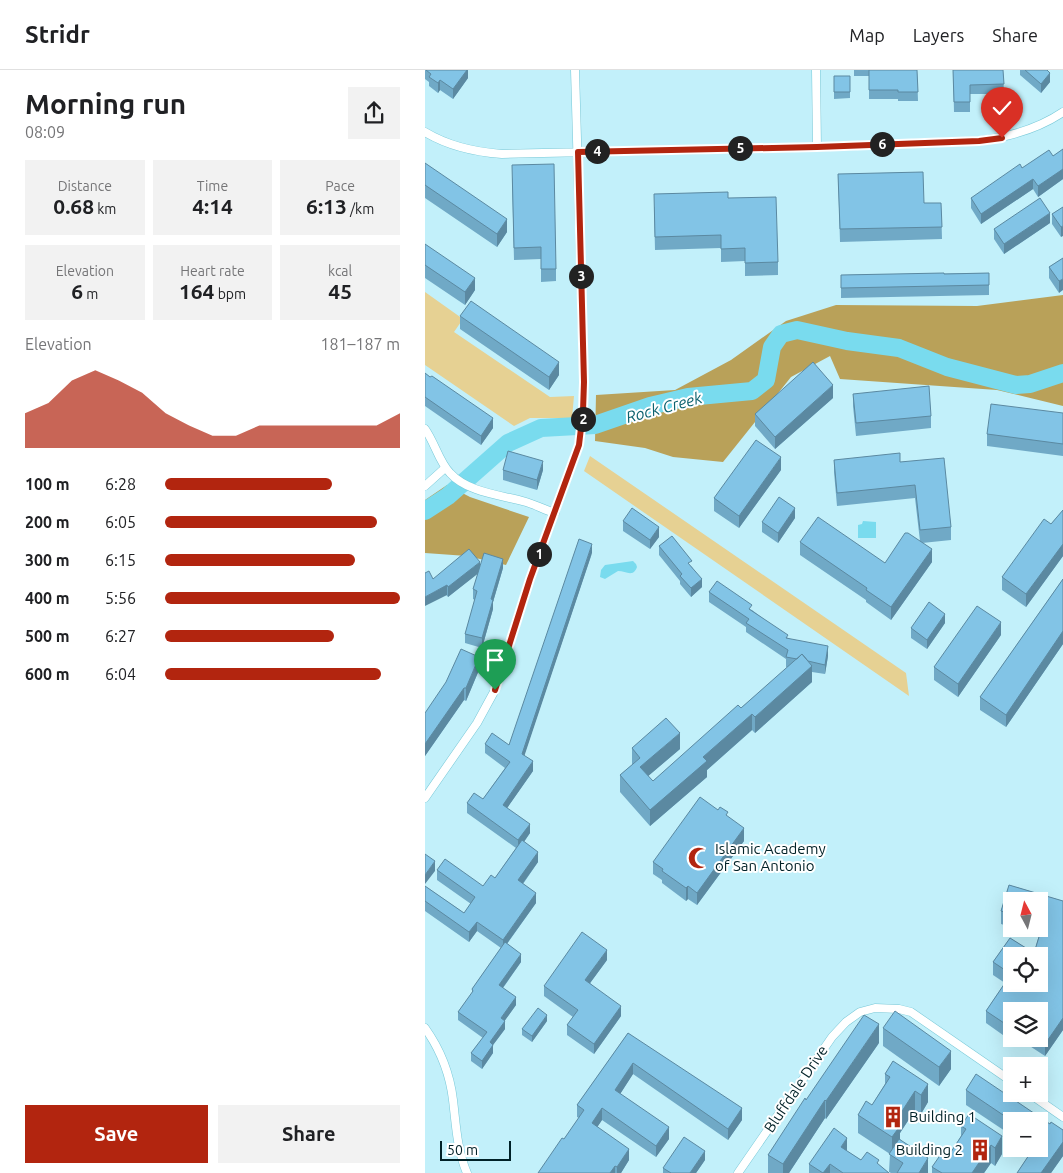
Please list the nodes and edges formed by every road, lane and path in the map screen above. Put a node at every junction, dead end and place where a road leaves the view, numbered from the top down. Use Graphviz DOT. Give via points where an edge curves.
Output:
graph roads {
  1 [pos="575,70"];
  2 [pos="816,70"];
  3 [pos="1063,112"];
  4 [pos="425,132"];
  5 [pos="817,147"];
  6 [pos="578,152"];
  7 [pos="425,429"];
  8 [pos="445,468"];
  9 [pos="425,486"];
  10 [pos="555,513"];
  11 [pos="425,798"];
  12 [pos="425,1028"];
  13 [pos="1003,1075"];
  14 [pos="1042,1102"];
  15 [pos="1063,1116"];
  16 [pos="467,1173"];
  17 [pos="738,1173"];
  1 -- 6 [label="street"];
  2 -- 5 [label="street"];
  3 -- 5 [label="street" via="1039,125 1002,138"];
  4 -- 6 [label="street" via="457,146 491,153"];
  5 -- 6 [label="street"];
  6 -- 10 [label="street" via="583,411 581,439"];
  7 -- 8 [label="street"];
  8 -- 9 [label="street"];
  8 -- 10 [label="street" via="469,486"];
  10 -- 11 [label="street" via="492,696"];
  12 -- 16 [label="street" via="436,1046 449,1081 459,1146"];
  13 -- 17 [label="street, Bluffdale Drive" via="911,1012 886,1007 860,1012 832,1037"];
  14 -- 15 [label="street"];
}
